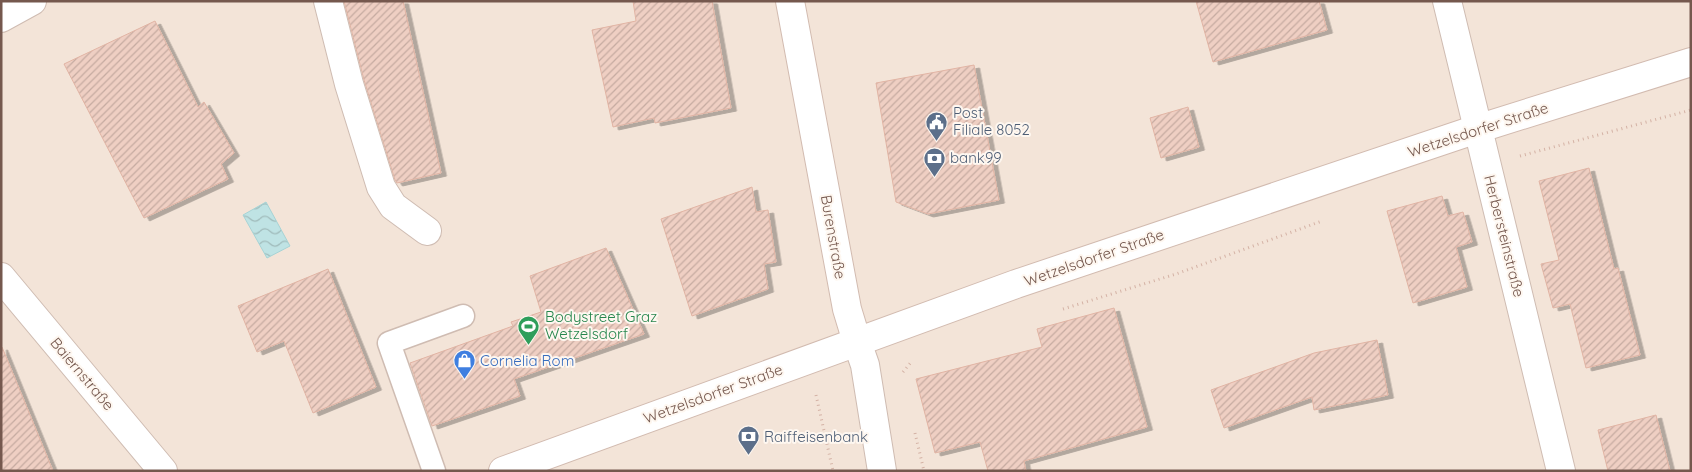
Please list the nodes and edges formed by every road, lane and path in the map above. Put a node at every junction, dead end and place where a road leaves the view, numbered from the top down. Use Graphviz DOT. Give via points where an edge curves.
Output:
graph roads {
  1 [pos="32,1"];
  2 [pos="328,1"];
  3 [pos="790,1"];
  4 [pos="1447,1"];
  5 [pos="1,18"];
  6 [pos="1691,62"];
  7 [pos="1691,110"];
  8 [pos="1477,129"];
  9 [pos="1486,164"];
  10 [pos="1324,221"];
  11 [pos="426,231"];
  12 [pos="1,277"];
  13 [pos="1055,311"];
  14 [pos="463,316"];
  15 [pos="856,342"];
  16 [pos="913,360"];
  17 [pos="900,375"];
  18 [pos="816,395"];
  19 [pos="914,431"];
  20 [pos="163,471"];
  21 [pos="434,471"];
  22 [pos="503,471"];
  23 [pos="832,471"];
  24 [pos="882,471"];
  25 [pos="924,471"];
  26 [pos="1561,471"];
  1 -- 5 [label="street"];
  2 -- 11 [label="street" via="349,84 381,187 393,206"];
  3 -- 15 [label="street, Burenstraße" via="847,310"];
  4 -- 8 [label="street, Herbersteinstraße"];
  6 -- 8 [label="street, Wetzelsdorfer Straße"];
  7 -- 9 [label="path"];
  8 -- 9 [label="street, Herbersteinstraße"];
  8 -- 15 [label="street, Wetzelsdorfer Straße" via="1016,284"];
  9 -- 26 [label="street, Herbersteinstraße"];
  10 -- 13 [label="path" via="1176,274"];
  12 -- 20 [label="street, Baiernstraße"];
  14 -- 21 [label="lane" via="389,343"];
  15 -- 22 [label="street, Wetzelsdorfer Straße"];
  15 -- 24 [label="street, Burenstraße" via="865,365"];
  16 -- 17 [label="path"];
  18 -- 23 [label="path"];
  19 -- 25 [label="path"];
}
